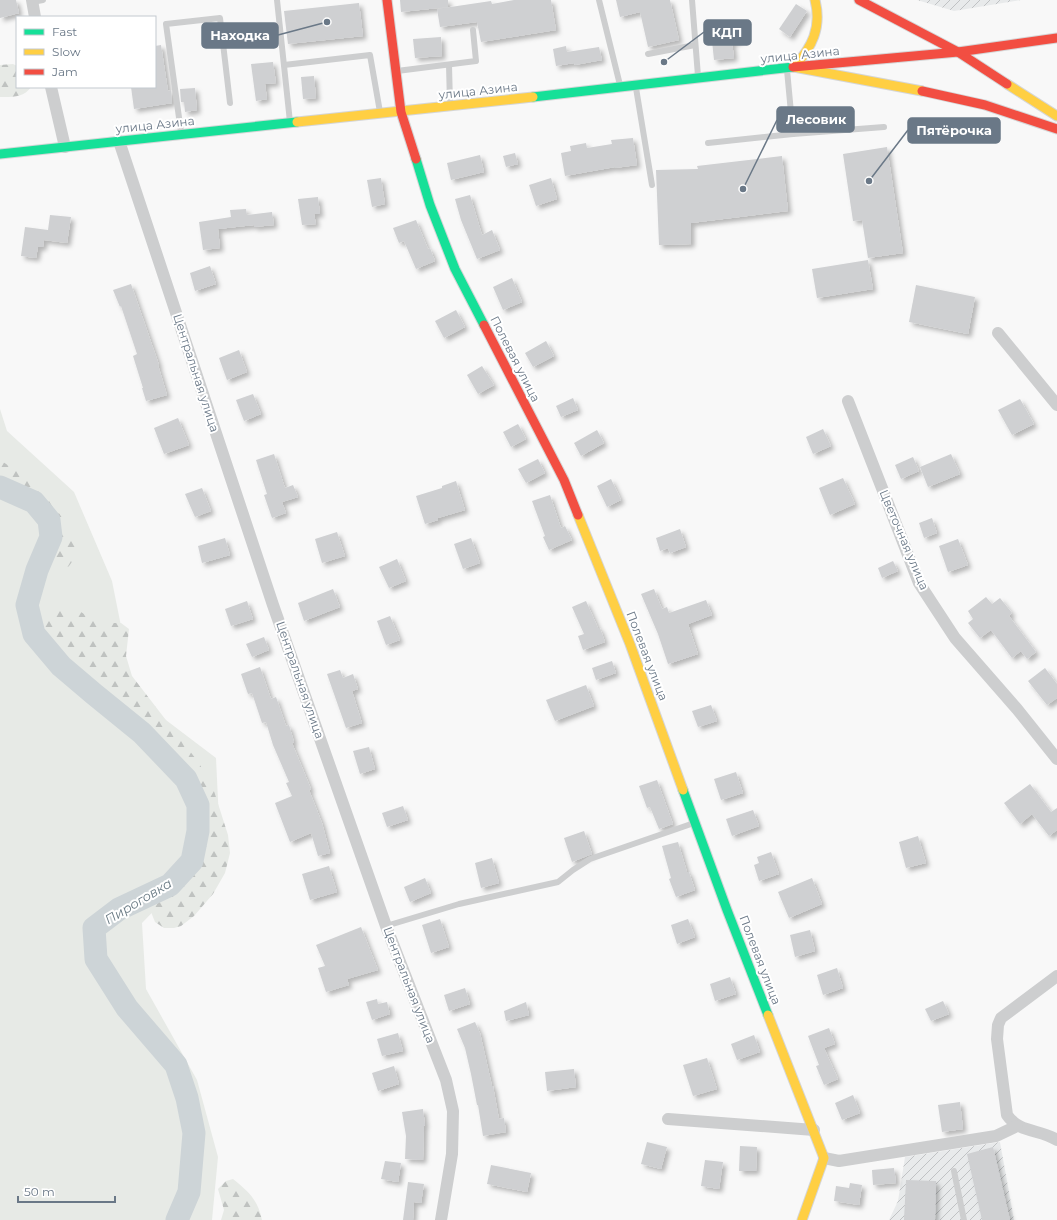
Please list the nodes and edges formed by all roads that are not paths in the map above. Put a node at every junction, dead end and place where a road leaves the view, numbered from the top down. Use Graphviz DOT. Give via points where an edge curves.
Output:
graph roads {
  1 [pos="277,0"];
  2 [pos="387,0"];
  3 [pos="599,0"];
  4 [pos="692,0"];
  5 [pos="815,0"];
  6 [pos="859,0"];
  7 [pos="36,1"];
  8 [pos="35,16"];
  9 [pos="473,30"];
  10 [pos="1057,38"];
  11 [pos="696,45"];
  12 [pos="958,52"];
  13 [pos="648,54"];
  14 [pos="449,64"];
  15 [pos="284,65"];
  16 [pos="790,67"];
  17 [pos="396,71"];
  18 [pos="698,78"];
  19 [pos="636,85"];
  20 [pos="621,87"];
  21 [pos="51,88"];
  22 [pos="230,103"];
  23 [pos="450,106"];
  24 [pos="401,112"];
  25 [pos="380,114"];
  26 [pos="1057,116"];
  27 [pos="290,123"];
  28 [pos="884,127"];
  29 [pos="1057,129"];
  30 [pos="181,134"];
  31 [pos="793,134"];
  32 [pos="119,141"];
  33 [pos="708,143"];
  34 [pos="65,148"];
  35 [pos="0,154"];
  36 [pos="652,185"];
  37 [pos="998,333"];
  38 [pos="848,401"];
  39 [pos="1057,406"];
  40 [pos="1057,759"];
  41 [pos="695,822"];
  42 [pos="386,926"];
  43 [pos="1057,976"];
  44 [pos="668,1119"];
  45 [pos="1017,1126"];
  46 [pos="814,1130"];
  47 [pos="1057,1140"];
  48 [pos="824,1158"];
  49 [pos="954,1171"];
  50 [pos="441,1220"];
  51 [pos="802,1220"];
  52 [pos="964,1220"];
  1 -- 15 [label="lane"];
  2 -- 17 [label="main road, Полевая улица"];
  3 -- 20 [label="lane"];
  4 -- 11 [label="lane"];
  5 -- 16 [label="main road" via="816,29 808,50"];
  6 -- 12 [label="main road"];
  7 -- 8 [label="street"];
  9 -- 14 [label="lane" via="476,61"];
  10 -- 12 [label="main road, улица Азина"];
  11 -- 13 [label="lane"];
  11 -- 18 [label="lane"];
  12 -- 16 [label="main road, улица Азина"];
  12 -- 26 [label="main road"];
  14 -- 17 [label="lane"];
  14 -- 23 [label="lane"];
  15 -- 25 [label="lane" via="370,55"];
  15 -- 27 [label="lane"];
  16 -- 18 [label="main road, улица Азина"];
  16 -- 29 [label="main road" via="985,105"];
  16 -- 31 [label="lane"];
  17 -- 24 [label="main road, Полевая улица"];
  18 -- 19 [label="main road, улица Азина"];
  19 -- 20 [label="main road, улица Азина"];
  19 -- 36 [label="lane"];
  20 -- 23 [label="main road, улица Азина"];
  21 -- 34 [label="street"];
  22 -- 30 [label="lane" via="220,18 166,24"];
  23 -- 24 [label="main road, улица Азина"];
  24 -- 25 [label="main road, улица Азина"];
  24 -- 41 [label="main road, Полевая улица" via="430,205 455,269 564,480 630,644"];
  25 -- 27 [label="main road, улица Азина"];
  27 -- 30 [label="main road, улица Азина"];
  28 -- 31 [label="lane"];
  30 -- 32 [label="main road, улица Азина"];
  31 -- 33 [label="lane"];
  32 -- 34 [label="main road, улица Азина"];
  32 -- 42 [label="street, Центральная улица" via="273,605"];
  34 -- 35 [label="main road, улица Азина"];
  37 -- 39 [label="street"];
  38 -- 40 [label="street, Цветочная улица" via="919,583 955,638"];
  41 -- 42 [label="lane" via="590,860 558,882 459,904"];
  41 -- 46 [label="main road, Полевая улица"];
  42 -- 50 [label="street, Центральная улица" via="446,1080 453,1111 452,1154"];
  43 -- 45 [label="street" via="1002,1018 998,1025 997,1039 1007,1115"];
  44 -- 46 [label="street"];
  45 -- 47 [label="street"];
  45 -- 48 [label="street" via="996,1136 838,1161"];
  46 -- 48 [label="main road, Полевая улица"];
  48 -- 51 [label="main road"];
  49 -- 52 [label="lane"];
}
